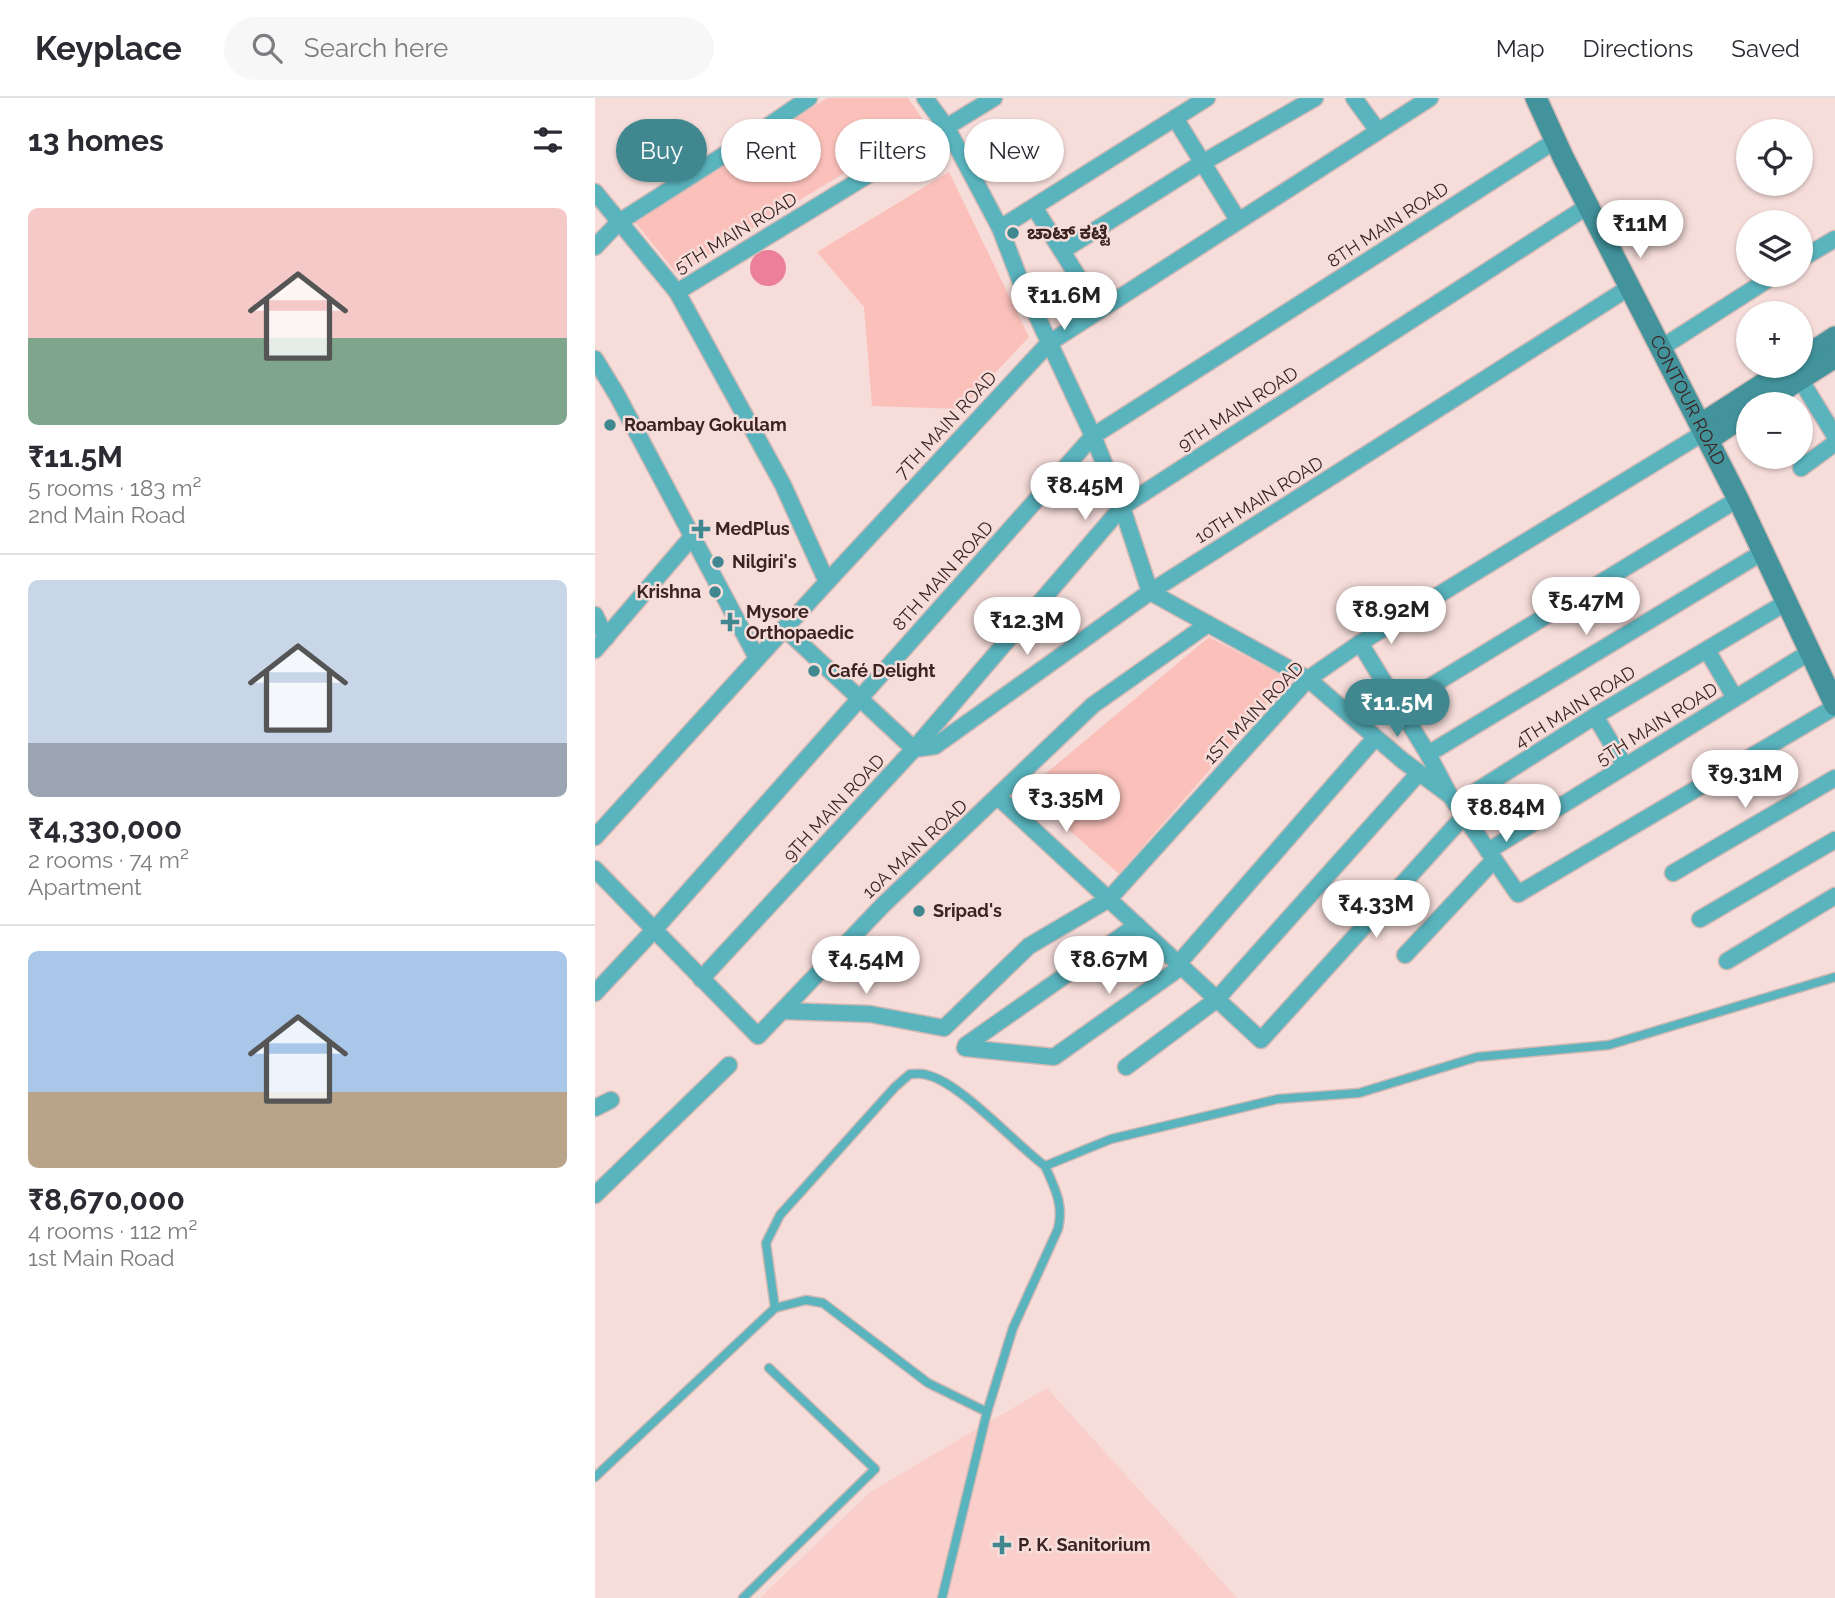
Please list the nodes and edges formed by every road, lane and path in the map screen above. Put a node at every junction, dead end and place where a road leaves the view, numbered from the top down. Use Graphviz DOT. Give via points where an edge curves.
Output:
graph roads {
  1 [pos="809,98"];
  2 [pos="925,98"];
  3 [pos="994,98"];
  4 [pos="1207,98"];
  5 [pos="1315,98"];
  6 [pos="1354,98"];
  7 [pos="1430,98"];
  8 [pos="1536,98"];
  9 [pos="1409,104"];
  10 [pos="1175,118"];
  11 [pos="940,119"];
  12 [pos="950,126"];
  13 [pos="1378,131"];
  14 [pos="950,134"];
  15 [pos="1555,141"];
  16 [pos="1202,163"];
  17 [pos="858,182"];
  18 [pos="595,192"];
  19 [pos="1588,206"];
  20 [pos="1034,207"];
  21 [pos="1238,219"];
  22 [pos="619,222"];
  23 [pos="1000,228"];
  24 [pos="1835,239"];
  25 [pos="595,247"];
  26 [pos="1062,251"];
  27 [pos="1813,252"];
  28 [pos="1630,287"];
  29 [pos="1756,287"];
  30 [pos="677,292"];
  31 [pos="1099,310"];
  32 [pos="1835,337"];
  33 [pos="1049,342"];
  34 [pos="1661,348"];
  35 [pos="1813,355"];
  36 [pos="1835,356"];
  37 [pos="595,359"];
  38 [pos="1813,363"];
  39 [pos="1783,378"];
  40 [pos="1787,378"];
  41 [pos="1803,378"];
  42 [pos="1773,392"];
  43 [pos="1736,418"];
  44 [pos="1705,432"];
  45 [pos="1093,436"];
  46 [pos="1835,436"];
  47 [pos="1835,443"];
  48 [pos="1813,459"];
  49 [pos="1738,499"];
  50 [pos="1122,507"];
  51 [pos="691,538"];
  52 [pos="1763,552"];
  53 [pos="827,582"];
  54 [pos="1150,592"];
  55 [pos="1787,603"];
  56 [pos="595,615"];
  57 [pos="1208,624"];
  58 [pos="784,628"];
  59 [pos="1360,643"];
  60 [pos="600,644"];
  61 [pos="1707,650"];
  62 [pos="1810,652"];
  63 [pos="757,658"];
  64 [pos="1308,679"];
  65 [pos="860,698"];
  66 [pos="1735,698"];
  67 [pos="1398,706"];
  68 [pos="1835,706"];
  69 [pos="1595,716"];
  70 [pos="1375,738"];
  71 [pos="1425,748"];
  72 [pos="914,749"];
  73 [pos="1402,760"];
  74 [pos="1625,766"];
  75 [pos="1418,774"];
  76 [pos="1835,778"];
  77 [pos="998,797"];
  78 [pos="1456,805"];
  79 [pos="595,837"];
  80 [pos="1835,840"];
  81 [pos="1491,855"];
  82 [pos="595,869"];
  83 [pos="1674,873"];
  84 [pos="1835,896"];
  85 [pos="1109,898"];
  86 [pos="1700,919"];
  87 [pos="1137,925"];
  88 [pos="654,930"];
  89 [pos="1405,956"];
  90 [pos="1727,961"];
  91 [pos="1179,965"];
  92 [pos="1835,977"];
  93 [pos="701,979"];
  94 [pos="595,993"];
  95 [pos="1216,1000"];
  96 [pos="782,1011"];
  97 [pos="729,1065"];
  98 [pos="1126,1067"];
  99 [pos="611,1100"];
  100 [pos="595,1108"];
  101 [pos="1045,1166"];
  102 [pos="595,1195"];
  103 [pos="775,1308"];
  104 [pos="769,1368"];
  105 [pos="987,1412"];
  106 [pos="595,1477"];
  107 [pos="743,1598"];
  108 [pos="942,1598"];
  1 -- 22 [label="street"];
  2 -- 11 [label="street"];
  3 -- 12 [label="street, 5TH MAIN ROAD"];
  4 -- 10 [label="street"];
  5 -- 16 [label="street"];
  6 -- 13 [label="street"];
  7 -- 9 [label="street, 7TH MAIN ROAD"];
  8 -- 15 [label="main road, CONTOUR ROAD"];
  9 -- 13 [label="street, 7TH MAIN ROAD"];
  10 -- 16 [label="street"];
  10 -- 20 [label="street"];
  13 -- 21 [label="street, 7TH MAIN ROAD"];
  14 -- 23 [label="street"];
  15 -- 19 [label="main road, CONTOUR ROAD"];
  15 -- 45 [label="street, 8TH MAIN ROAD"];
  16 -- 21 [label="street"];
  16 -- 26 [label="street"];
  17 -- 30 [label="street, 5TH MAIN ROAD"];
  18 -- 22 [label="street"];
  19 -- 28 [label="main road, CONTOUR ROAD"];
  19 -- 50 [label="street, 9TH MAIN ROAD"];
  20 -- 23 [label="street"];
  20 -- 26 [label="street"];
  21 -- 31 [label="street, 7TH MAIN ROAD"];
  22 -- 25 [label="street"];
  22 -- 30 [label="street"];
  23 -- 33 [label="street"];
  24 -- 27 [label="street"];
  26 -- 31 [label="street"];
  28 -- 34 [label="main road, CONTOUR ROAD"];
  28 -- 54 [label="street, 10TH MAIN ROAD"];
  29 -- 34 [label="street"];
  30 -- 53 [label="street" via="783,485"];
  31 -- 33 [label="street, 7TH MAIN ROAD"];
  32 -- 35 [label="main road"];
  33 -- 45 [label="street"];
  33 -- 53 [label="street, 7TH MAIN ROAD"];
  34 -- 44 [label="main road, CONTOUR ROAD"];
  36 -- 38 [label="main road"];
  37 -- 51 [label="street"];
  39 -- 44 [label="main road"];
  40 -- 42 [label="main road"];
  41 -- 46 [label="street"];
  43 -- 44 [label="main road"];
  44 -- 49 [label="main road, CONTOUR ROAD"];
  44 -- 59 [label="street, 1ST MAIN ROAD"];
  45 -- 50 [label="street"];
  45 -- 65 [label="street, 8TH MAIN ROAD"];
  47 -- 48 [label="street"];
  49 -- 52 [label="main road, CONTOUR ROAD"];
  49 -- 67 [label="street"];
  50 -- 54 [label="street"];
  50 -- 72 [label="street, 9TH MAIN ROAD"];
  51 -- 60 [label="street"];
  51 -- 63 [label="street"];
  52 -- 55 [label="main road, CONTOUR ROAD"];
  52 -- 71 [label="street"];
  53 -- 58 [label="street, 7TH MAIN ROAD"];
  54 -- 57 [label="street"];
  54 -- 72 [label="street, 10TH MAIN ROAD" via="936,746"];
  55 -- 61 [label="street, 4TH MAIN ROAD"];
  55 -- 62 [label="main road, CONTOUR ROAD"];
  56 -- 60 [label="street"];
  57 -- 64 [label="street"];
  57 -- 77 [label="street, 10A MAIN ROAD" via="1093,705"];
  58 -- 63 [label="street, 7TH MAIN ROAD"];
  58 -- 65 [label="street"];
  59 -- 64 [label="street, 1ST MAIN ROAD"];
  59 -- 67 [label="street"];
  61 -- 66 [label="street"];
  61 -- 69 [label="street, 4TH MAIN ROAD"];
  62 -- 66 [label="street, 5TH MAIN ROAD"];
  62 -- 68 [label="main road, CONTOUR ROAD"];
  63 -- 79 [label="street, 7TH MAIN ROAD"];
  64 -- 70 [label="street"];
  64 -- 85 [label="street, 1ST MAIN ROAD"];
  65 -- 72 [label="street"];
  65 -- 88 [label="street, 8TH MAIN ROAD"];
  66 -- 74 [label="street, 5TH MAIN ROAD"];
  67 -- 71 [label="street"];
  68 -- 81 [label="street" via="1518,894"];
  69 -- 74 [label="street"];
  69 -- 78 [label="street, 4TH MAIN ROAD"];
  70 -- 73 [label="street"];
  70 -- 91 [label="street"];
  71 -- 73 [label="street"];
  71 -- 78 [label="street"];
  72 -- 93 [label="street, 9TH MAIN ROAD"];
  73 -- 75 [label="street"];
  74 -- 81 [label="street, 5TH MAIN ROAD"];
  75 -- 78 [label="street"];
  75 -- 95 [label="street"];
  76 -- 83 [label="street"];
  77 -- 85 [label="street"];
  77 -- 96 [label="street, 10A MAIN ROAD" via="883,905"];
  78 -- 81 [label="street"];
  78 -- 95 [label="street, 4TH MAIN ROAD" via="1261,1040"];
  80 -- 86 [label="street"];
  81 -- 89 [label="street, 5TH MAIN ROAD"];
  82 -- 88 [label="street"];
  84 -- 90 [label="street"];
  85 -- 87 [label="street"];
  85 -- 96 [label="street, 1ST MAIN ROAD" via="1028,946 944,1028 870,1014"];
  87 -- 91 [label="street"];
  87 -- 91 [label="street" via="965,1048 1054,1057"];
  88 -- 93 [label="street"];
  88 -- 94 [label="street, 8TH MAIN ROAD"];
  91 -- 95 [label="street"];
  92 -- 101 [label="lane" via="1609,1045 1477,1057 1359,1093 1278,1099 1111,1139"];
  93 -- 96 [label="street, 10A MAIN ROAD" via="758,1036"];
  95 -- 98 [label="street"];
  97 -- 102 [label="street"];
  99 -- 100 [label="street"];
  101 -- 103 [label="lane" via="946,1083 926,1074 910,1074 780,1215 766,1244"];
  101 -- 105 [label="lane" via="1062,1213 1013,1328"];
  103 -- 105 [label="lane" via="806,1300 823,1303 928,1383"];
  103 -- 106 [label="lane"];
  104 -- 107 [label="lane" via="875,1469"];
  105 -- 108 [label="lane"];
}
